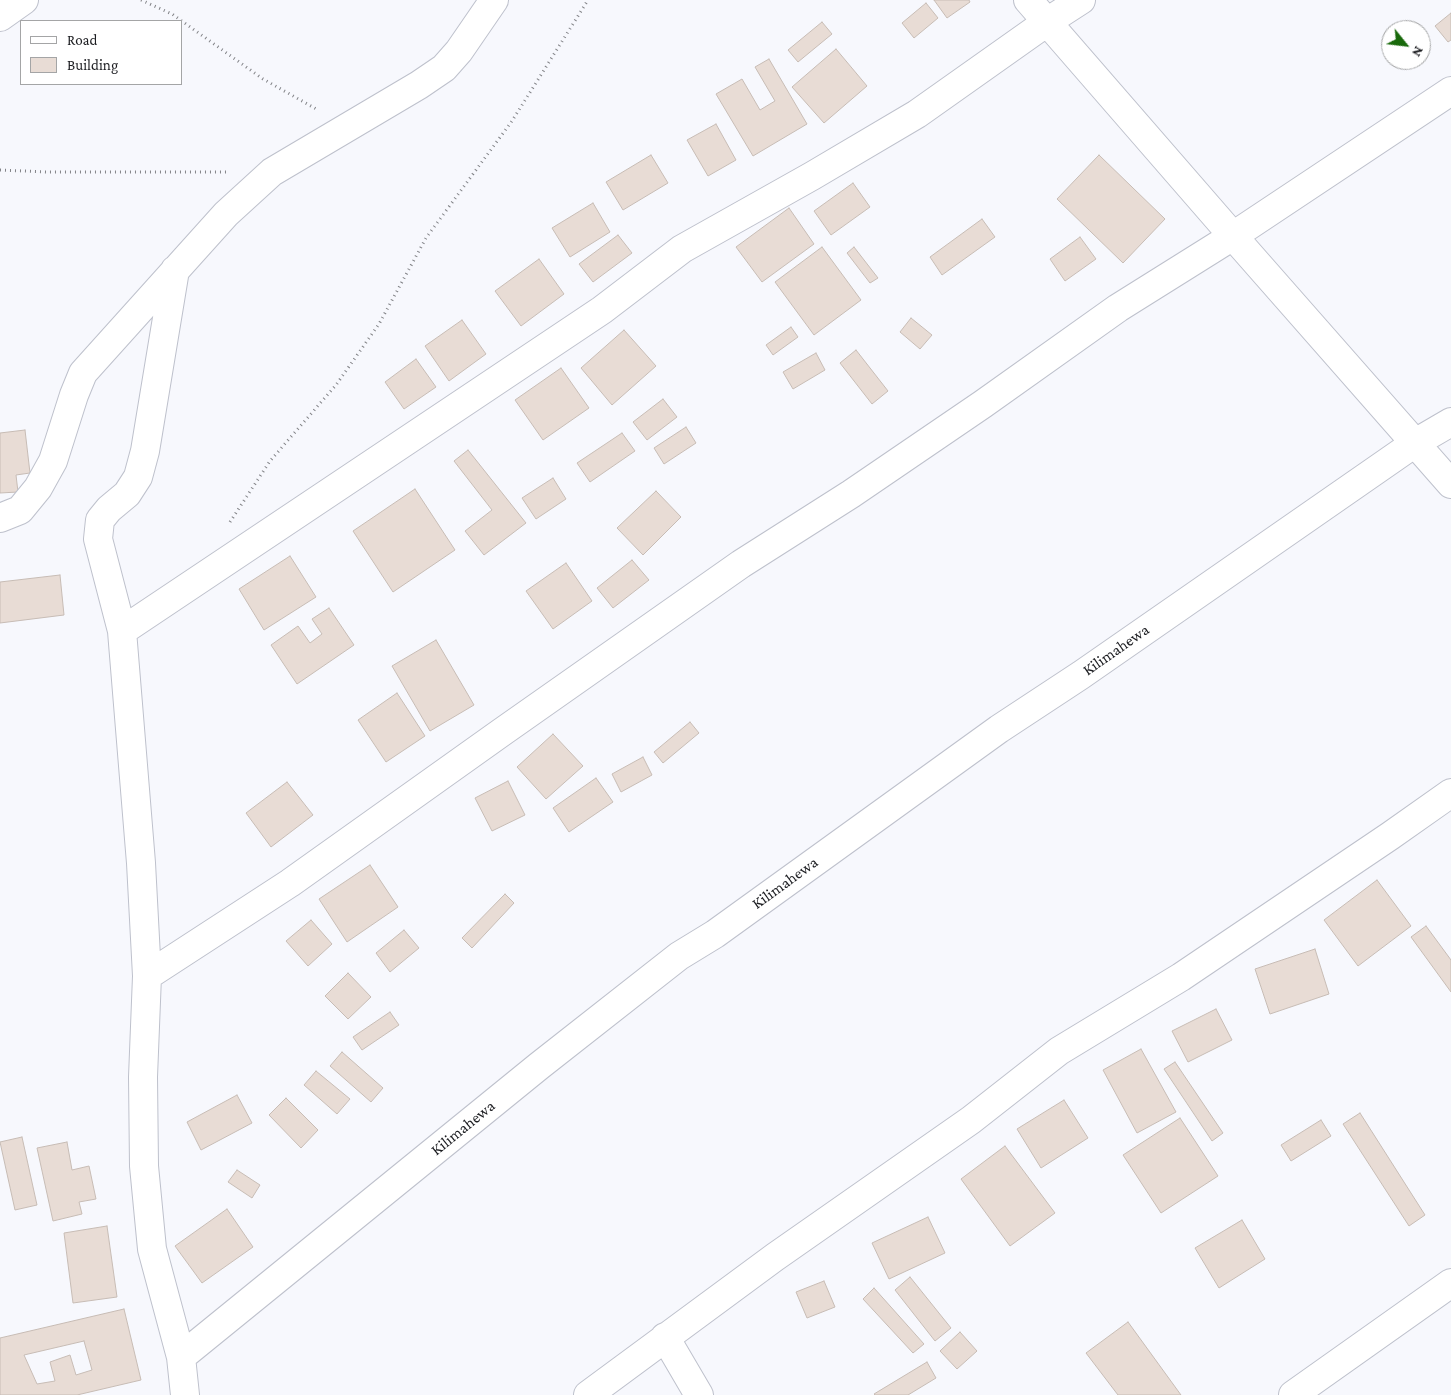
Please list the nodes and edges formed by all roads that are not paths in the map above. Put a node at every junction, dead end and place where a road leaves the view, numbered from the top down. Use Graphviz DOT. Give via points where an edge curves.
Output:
graph roads {
  1 [pos="24,0"];
  2 [pos="494,0"];
  3 [pos="1028,0"];
  4 [pos="1081,0"];
  5 [pos="0,17"];
  6 [pos="1047,22"];
  7 [pos="1451,91"];
  8 [pos="1232,236"];
  9 [pos="175,270"];
  10 [pos="1451,422"];
  11 [pos="1415,443"];
  12 [pos="1451,484"];
  13 [pos="0,518"];
  14 [pos="122,631"];
  15 [pos="1451,793"];
  16 [pos="147,976"];
  17 [pos="1451,1283"];
  18 [pos="666,1337"];
  19 [pos="181,1357"];
  20 [pos="185,1395"];
  21 [pos="588,1395"];
  22 [pos="699,1395"];
  23 [pos="1292,1395"];
  1 -- 5 [label="street"];
  2 -- 9 [label="street" via="459,52 444,68 272,172 226,214"];
  3 -- 6 [label="street"];
  4 -- 6 [label="street"];
  6 -- 8 [label="street"];
  6 -- 14 [label="street" via="917,114 682,249 602,310"];
  7 -- 8 [label="street"];
  8 -- 11 [label="street"];
  8 -- 16 [label="street" via="1118,308 851,494 741,564 290,883"];
  9 -- 13 [label="street" via="84,373 54,461 20,510"];
  9 -- 14 [label="street" via="138,477 127,494 100,520 98,539"];
  10 -- 11 [label="street, Kilimahewa"];
  11 -- 12 [label="street"];
  11 -- 19 [label="street, Kilimahewa" via="999,730 715,934 679,956"];
  14 -- 16 [label="street"];
  15 -- 18 [label="street" via="1182,977 1059,1051 971,1120"];
  16 -- 19 [label="street" via="144,1166 152,1249"];
  17 -- 23 [label="street"];
  18 -- 21 [label="street"];
  18 -- 22 [label="street"];
  19 -- 20 [label="street"];
}
